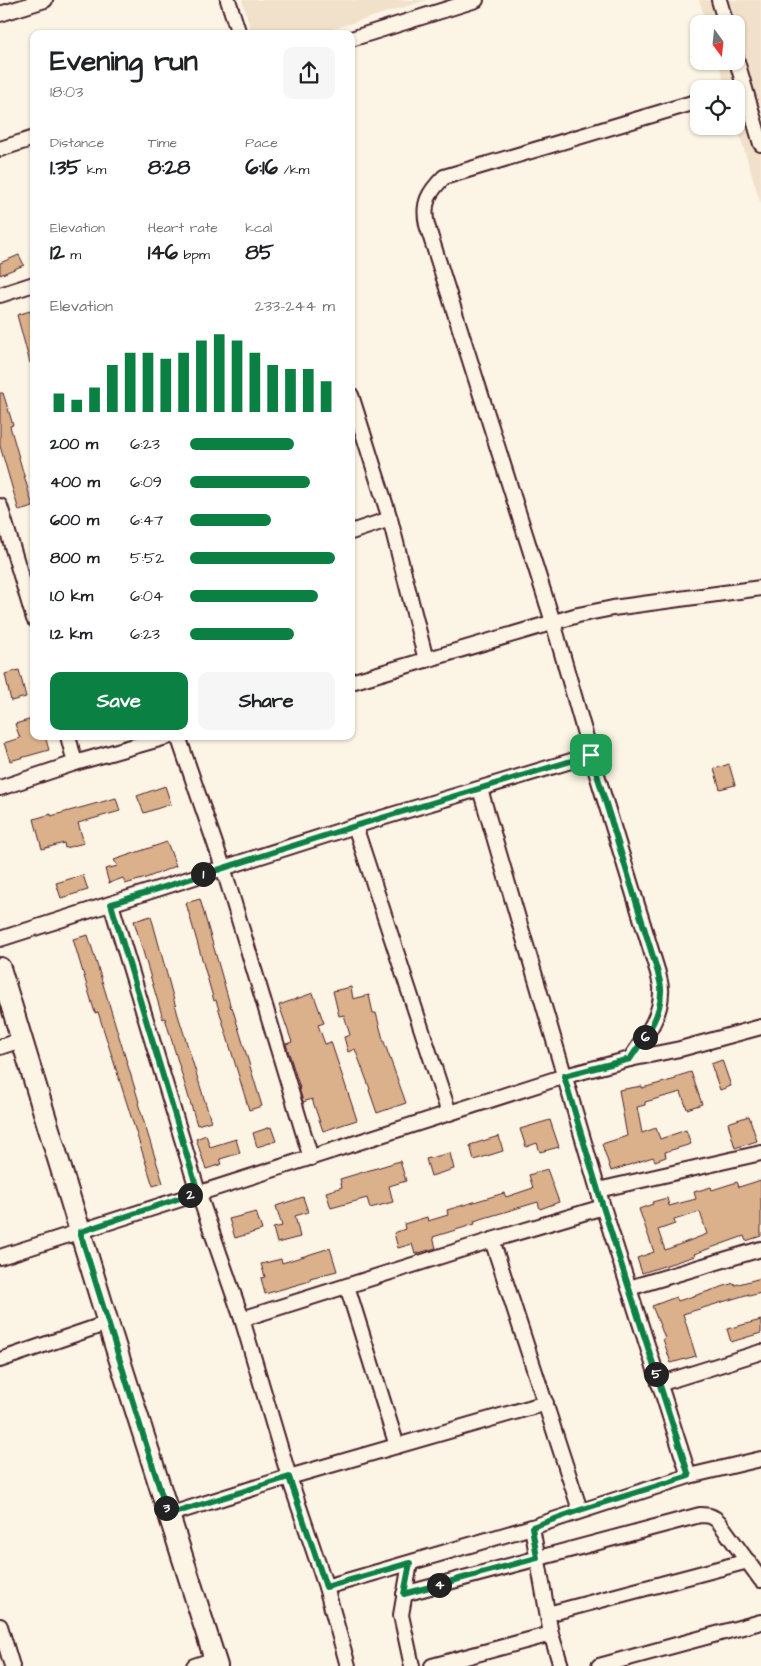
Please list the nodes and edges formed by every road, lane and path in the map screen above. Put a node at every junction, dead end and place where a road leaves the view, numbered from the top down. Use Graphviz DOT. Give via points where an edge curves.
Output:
graph roads {
  1 [pos="45,0"];
  2 [pos="228,0"];
  3 [pos="476,0"];
  4 [pos="719,0"];
  5 [pos="0,14"];
  6 [pos="723,15"];
  7 [pos="238,30"];
  8 [pos="355,38"];
  9 [pos="745,101"];
  10 [pos="690,103"];
  11 [pos="30,139"];
  12 [pos="761,144"];
  13 [pos="0,148"];
  14 [pos="30,285"];
  15 [pos="0,295"];
  16 [pos="355,408"];
  17 [pos="0,506"];
  18 [pos="390,519"];
  19 [pos="355,531"];
  20 [pos="761,588"];
  21 [pos="30,605"];
  22 [pos="553,622"];
  23 [pos="426,660"];
  24 [pos="355,681"];
  25 [pos="69,740"];
  26 [pos="156,740"];
  27 [pos="179,740"];
  28 [pos="591,755"];
  29 [pos="75,763"];
  30 [pos="0,788"];
  31 [pos="480,789"];
  32 [pos="355,826"];
  33 [pos="223,867"];
  34 [pos="111,904"];
  35 [pos="0,940"];
  36 [pos="0,968"];
  37 [pos="761,1027"];
  38 [pos="21,1040"];
  39 [pos="0,1047"];
  40 [pos="630,1059"];
  41 [pos="564,1076"];
  42 [pos="449,1113"];
  43 [pos="761,1153"];
  44 [pos="311,1158"];
  45 [pos="598,1190"];
  46 [pos="198,1192"];
  47 [pos="603,1207"];
  48 [pos="80,1232"];
  49 [pos="492,1240"];
  50 [pos="761,1249"];
  51 [pos="0,1257"];
  52 [pos="347,1286"];
  53 [pos="629,1288"];
  54 [pos="242,1320"];
  55 [pos="108,1323"];
  56 [pos="761,1352"];
  57 [pos="0,1360"];
  58 [pos="659,1384"];
  59 [pos="546,1403"];
  60 [pos="397,1446"];
  61 [pos="761,1459"];
  62 [pos="689,1476"];
  63 [pos="289,1477"];
  64 [pos="580,1510"];
  65 [pos="168,1515"];
  66 [pos="532,1527"];
  67 [pos="537,1558"];
  68 [pos="748,1561"];
  69 [pos="410,1563"];
  70 [pos="761,1580"];
  71 [pos="326,1587"];
  72 [pos="404,1594"];
  73 [pos="548,1614"];
  74 [pos="761,1622"];
  75 [pos="0,1626"];
  76 [pos="551,1634"];
  77 [pos="216,1663"];
  78 [pos="12,1666"];
  79 [pos="194,1666"];
  80 [pos="348,1666"];
  81 [pos="412,1666"];
  82 [pos="432,1666"];
  83 [pos="561,1666"];
  84 [pos="600,1666"];
  1 -- 5 [label="street"];
  2 -- 7 [label="street"];
  3 -- 8 [label="street"];
  4 -- 6 [label="street"];
  9 -- 12 [label="street"];
  10 -- 22 [label="street" via="444,177 432,189 424,212"];
  11 -- 13 [label="street"];
  14 -- 15 [label="street"];
  16 -- 18 [label="street"];
  17 -- 21 [label="street"];
  18 -- 19 [label="street"];
  18 -- 23 [label="street"];
  20 -- 22 [label="street" via="613,608"];
  22 -- 23 [label="street"];
  22 -- 28 [label="street"];
  23 -- 24 [label="street"];
  25 -- 29 [label="street"];
  26 -- 29 [label="street"];
  27 -- 33 [label="street"];
  28 -- 31 [label="street"];
  28 -- 40 [label="street" via="662,991 652,1027"];
  29 -- 30 [label="street"];
  31 -- 32 [label="street"];
  31 -- 41 [label="street"];
  32 -- 33 [label="street"];
  32 -- 42 [label="street"];
  33 -- 34 [label="street"];
  33 -- 44 [label="street"];
  34 -- 35 [label="street"];
  34 -- 46 [label="street"];
  36 -- 38 [label="street"];
  37 -- 40 [label="street"];
  38 -- 39 [label="street"];
  38 -- 48 [label="street"];
  40 -- 41 [label="street"];
  41 -- 42 [label="street"];
  41 -- 45 [label="street"];
  42 -- 44 [label="street"];
  43 -- 45 [label="street"];
  44 -- 46 [label="street"];
  45 -- 47 [label="street"];
  46 -- 48 [label="street"];
  46 -- 54 [label="street"];
  47 -- 49 [label="street"];
  47 -- 53 [label="street"];
  48 -- 51 [label="street"];
  48 -- 55 [label="street"];
  49 -- 52 [label="street"];
  49 -- 59 [label="street"];
  50 -- 53 [label="street"];
  52 -- 54 [label="street"];
  52 -- 60 [label="street"];
  53 -- 58 [label="street"];
  54 -- 63 [label="street"];
  55 -- 57 [label="street"];
  55 -- 65 [label="street"];
  56 -- 58 [label="street"];
  58 -- 62 [label="street"];
  59 -- 60 [label="street"];
  59 -- 64 [label="street"];
  60 -- 63 [label="street"];
  61 -- 62 [label="street"];
  62 -- 64 [label="street"];
  63 -- 65 [label="street"];
  63 -- 71 [label="street"];
  64 -- 66 [label="street"];
  65 -- 77 [label="street"];
  66 -- 67 [label="street"];
  66 -- 69 [label="street"];
  67 -- 68 [label="street" via="707,1515 714,1516"];
  67 -- 72 [label="street"];
  67 -- 73 [label="street"];
  68 -- 70 [label="street"];
  68 -- 73 [label="street"];
  69 -- 71 [label="street"];
  69 -- 72 [label="street"];
  71 -- 80 [label="street"];
  72 -- 81 [label="street" via="401,1615"];
  73 -- 76 [label="street"];
  74 -- 84 [label="street"];
  75 -- 78 [label="street"];
  76 -- 82 [label="street"];
  76 -- 83 [label="street"];
  77 -- 79 [label="street"];
}
